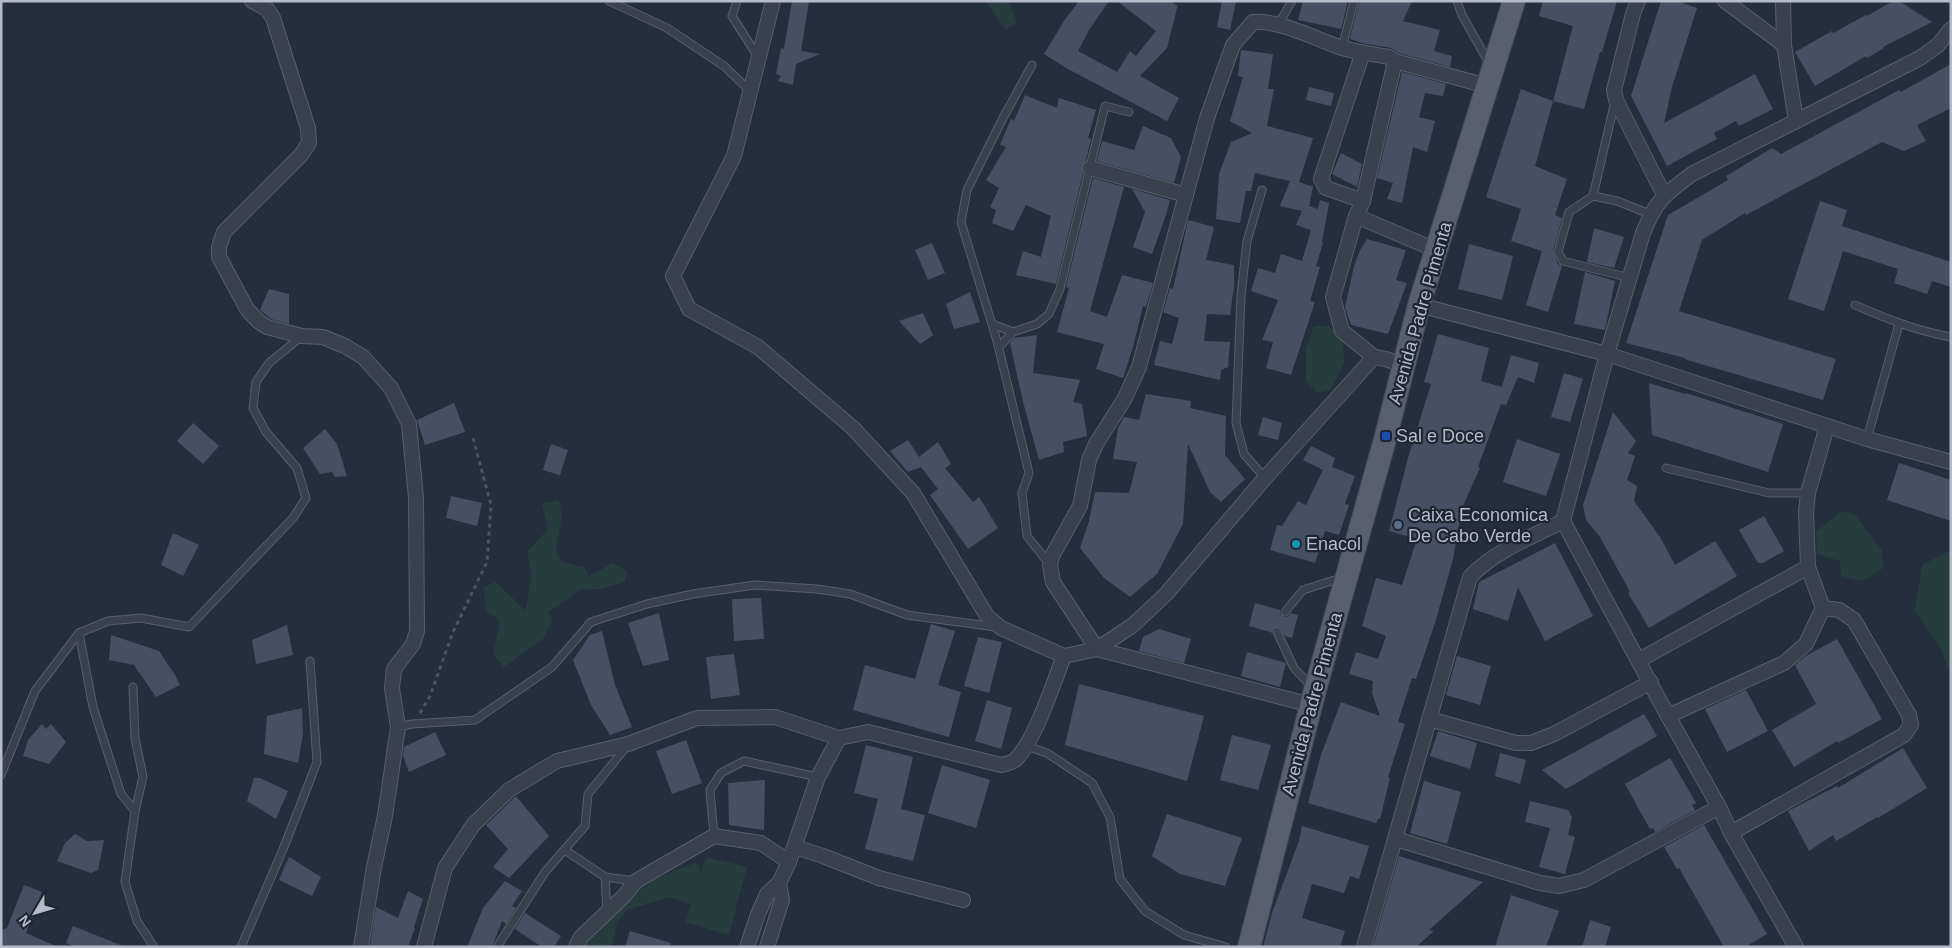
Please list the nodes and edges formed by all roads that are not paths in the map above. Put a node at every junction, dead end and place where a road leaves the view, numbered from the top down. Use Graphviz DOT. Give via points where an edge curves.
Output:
graph roads {
  1 [pos="252,1"];
  2 [pos="609,1"];
  3 [pos="737,1"];
  4 [pos="773,1"];
  5 [pos="1292,1"];
  6 [pos="1354,1"];
  7 [pos="1457,1"];
  8 [pos="1514,1"];
  9 [pos="1638,1"];
  10 [pos="1725,1"];
  11 [pos="1784,1"];
  12 [pos="1278,25"];
  13 [pos="1951,29"];
  14 [pos="1784,45"];
  15 [pos="1342,48"];
  16 [pos="1363,52"];
  17 [pos="758,57"];
  18 [pos="1395,61"];
  19 [pos="1032,64"];
  20 [pos="1490,78"];
  21 [pos="750,92"];
  22 [pos="1616,100"];
  23 [pos="1129,112"];
  24 [pos="1796,121"];
  25 [pos="1090,168"];
  26 [pos="1262,190"];
  27 [pos="1186,195"];
  28 [pos="1664,195"];
  29 [pos="1593,196"];
  30 [pos="1363,201"];
  31 [pos="1650,214"];
  32 [pos="1356,216"];
  33 [pos="1436,250"];
  34 [pos="1630,278"];
  35 [pos="1419,304"];
  36 [pos="1855,306"];
  37 [pos="992,324"];
  38 [pos="1899,324"];
  39 [pos="1013,332"];
  40 [pos="302,336"];
  41 [pos="1951,337"];
  42 [pos="999,346"];
  43 [pos="1607,354"];
  44 [pos="1374,356"];
  45 [pos="1404,366"];
  46 [pos="1826,426"];
  47 [pos="1867,439"];
  48 [pos="1951,462"];
  49 [pos="1666,468"];
  50 [pos="1265,478"];
  51 [pos="1808,493"];
  52 [pos="1564,522"];
  53 [pos="1050,565"];
  54 [pos="1808,567"];
  55 [pos="1346,576"];
  56 [pos="1823,608"];
  57 [pos="1285,612"];
  58 [pos="1001,628"];
  59 [pos="79,633"];
  60 [pos="1278,634"];
  61 [pos="1096,649"];
  62 [pos="1064,656"];
  63 [pos="1639,660"];
  64 [pos="310,661"];
  65 [pos="1651,682"];
  66 [pos="132,687"];
  67 [pos="1313,698"];
  68 [pos="1668,716"];
  69 [pos="1429,718"];
  70 [pos="398,727"];
  71 [pos="839,738"];
  72 [pos="628,744"];
  73 [pos="1026,746"];
  74 [pos="1,775"];
  75 [pos="818,777"];
  76 [pos="1719,807"];
  77 [pos="135,811"];
  78 [pos="1731,833"];
  79 [pos="714,836"];
  80 [pos="1396,839"];
  81 [pos="794,847"];
  82 [pos="565,850"];
  83 [pos="789,862"];
  84 [pos="605,877"];
  85 [pos="636,881"];
  86 [pos="779,882"];
  87 [pos="964,900"];
  88 [pos="607,912"];
  89 [pos="154,947"];
  90 [pos="241,947"];
  91 [pos="361,947"];
  92 [pos="424,947"];
  93 [pos="497,947"];
  94 [pos="576,947"];
  95 [pos="747,947"];
  96 [pos="768,947"];
  97 [pos="1226,947"];
  98 [pos="1249,947"];
  99 [pos="1364,947"];
  100 [pos="1796,947"];
  1 -- 40 [label="street" via="273,18 308,128 309,143 301,155 224,232 219,257 247,309 258,321 267,327"];
  2 -- 21 [label="lane" via="666,28 724,66"];
  3 -- 17 [label="lane" via="732,16"];
  4 -- 17 [label="street"];
  5 -- 12 [label="lane"];
  6 -- 15 [label="lane"];
  7 -- 20 [label="lane"];
  8 -- 20 [label="main road, Avenida Padre Pimenta"];
  9 -- 22 [label="street" via="1616,78"];
  10 -- 14 [label="street"];
  11 -- 14 [label="street"];
  12 -- 15 [label="street"];
  12 -- 27 [label="street" via="1253,22 1232,45"];
  13 -- 24 [label="street" via="1938,45 1920,58"];
  14 -- 24 [label="street"];
  15 -- 16 [label="street"];
  16 -- 18 [label="street"];
  16 -- 30 [label="street" via="1321,179 1326,188"];
  17 -- 21 [label="street"];
  18 -- 20 [label="street"];
  18 -- 30 [label="street"];
  19 -- 37 [label="lane" via="967,190 960,222"];
  20 -- 33 [label="main road, Avenida Padre Pimenta"];
  21 -- 58 [label="street" via="734,156 673,276 689,309 758,347 853,428 913,492 987,616"];
  22 -- 28 [label="street"];
  22 -- 29 [label="lane"];
  23 -- 25 [label="lane" via="1105,106"];
  24 -- 28 [label="street" via="1692,174"];
  25 -- 27 [label="street"];
  25 -- 39 [label="lane" via="1060,289 1049,314 1037,324"];
  26 -- 50 [label="lane" via="1247,241 1241,296 1236,423 1244,454"];
  27 -- 53 [label="street" via="1139,367 1126,398 1096,444 1089,460 1080,506"];
  28 -- 31 [label="street"];
  29 -- 31 [label="lane"];
  29 -- 34 [label="lane" via="1569,212 1558,252 1564,261"];
  30 -- 32 [label="street"];
  31 -- 34 [label="street"];
  32 -- 33 [label="street"];
  32 -- 44 [label="street" via="1333,297 1342,331"];
  33 -- 35 [label="main road, Avenida Padre Pimenta"];
  34 -- 43 [label="street"];
  35 -- 43 [label="street"];
  35 -- 45 [label="main road, Avenida Padre Pimenta"];
  36 -- 38 [label="lane"];
  37 -- 39 [label="lane"];
  37 -- 42 [label="lane"];
  38 -- 41 [label="lane"];
  38 -- 47 [label="lane"];
  39 -- 42 [label="lane"];
  40 -- 59 [label="lane" via="268,363 256,382 253,408 266,432 297,468 306,498 293,518 189,627 141,618 108,620"];
  40 -- 70 [label="street" via="323,337 363,357 391,388 408,424 416,498 417,631 413,644 394,669 392,688"];
  42 -- 53 [label="lane" via="1029,473 1022,493 1027,536"];
  43 -- 46 [label="street"];
  43 -- 52 [label="street"];
  44 -- 45 [label="street"];
  44 -- 50 [label="street"];
  45 -- 55 [label="main road, Avenida Padre Pimenta"];
  46 -- 47 [label="street"];
  46 -- 51 [label="street"];
  47 -- 48 [label="street"];
  49 -- 51 [label="lane" via="1769,493"];
  50 -- 61 [label="street" via="1166,594 1133,625"];
  51 -- 54 [label="street"];
  52 -- 63 [label="street"];
  52 -- 69 [label="street" via="1480,565 1470,577"];
  53 -- 61 [label="street" via="1053,582"];
  54 -- 56 [label="street"];
  54 -- 63 [label="street"];
  55 -- 57 [label="lane" via="1303,590"];
  55 -- 67 [label="main road, Avenida Padre Pimenta"];
  56 -- 68 [label="street" via="1806,644 1784,663"];
  56 -- 78 [label="street" via="1840,610 1854,620 1909,715 1911,726 1904,735"];
  58 -- 62 [label="street"];
  58 -- 70 [label="lane" via="907,615 850,594 816,589 755,585 693,594 647,604 591,622 552,667 475,720"];
  59 -- 74 [label="lane" via="34,691"];
  59 -- 77 [label="lane" via="93,706 121,794"];
  60 -- 67 [label="lane"];
  61 -- 62 [label="street"];
  61 -- 67 [label="street"];
  62 -- 73 [label="street"];
  63 -- 65 [label="street"];
  64 -- 90 [label="lane" via="317,762"];
  65 -- 68 [label="street"];
  65 -- 69 [label="street" via="1531,743 1516,743"];
  66 -- 77 [label="lane" via="135,738 143,776"];
  67 -- 98 [label="main road, Avenida Padre Pimenta"];
  68 -- 76 [label="street"];
  69 -- 80 [label="street"];
  70 -- 91 [label="street"];
  71 -- 72 [label="street" via="775,717 697,718"];
  71 -- 73 [label="street" via="868,732 1001,765 1017,758"];
  71 -- 75 [label="street"];
  72 -- 82 [label="lane" via="588,794 585,826"];
  72 -- 92 [label="street" via="557,761 509,790 480,818 445,868"];
  73 -- 97 [label="lane" via="1048,753 1092,783 1110,817 1120,879 1145,910 1184,935"];
  75 -- 79 [label="lane" via="744,761 721,773 710,790"];
  75 -- 81 [label="street"];
  76 -- 78 [label="street"];
  76 -- 80 [label="street" via="1584,880 1559,886"];
  77 -- 89 [label="lane" via="125,882 137,922"];
  78 -- 100 [label="street"];
  79 -- 83 [label="street" via="761,843"];
  79 -- 85 [label="street"];
  80 -- 99 [label="street"];
  81 -- 83 [label="street"];
  81 -- 87 [label="street" via="879,878"];
  82 -- 84 [label="lane"];
  82 -- 93 [label="lane" via="545,872"];
  83 -- 86 [label="street"];
  84 -- 85 [label="lane"];
  84 -- 88 [label="lane"];
  85 -- 88 [label="street"];
  86 -- 95 [label="street" via="767,894"];
  86 -- 96 [label="street" via="782,900"];
  88 -- 94 [label="street"];
}
